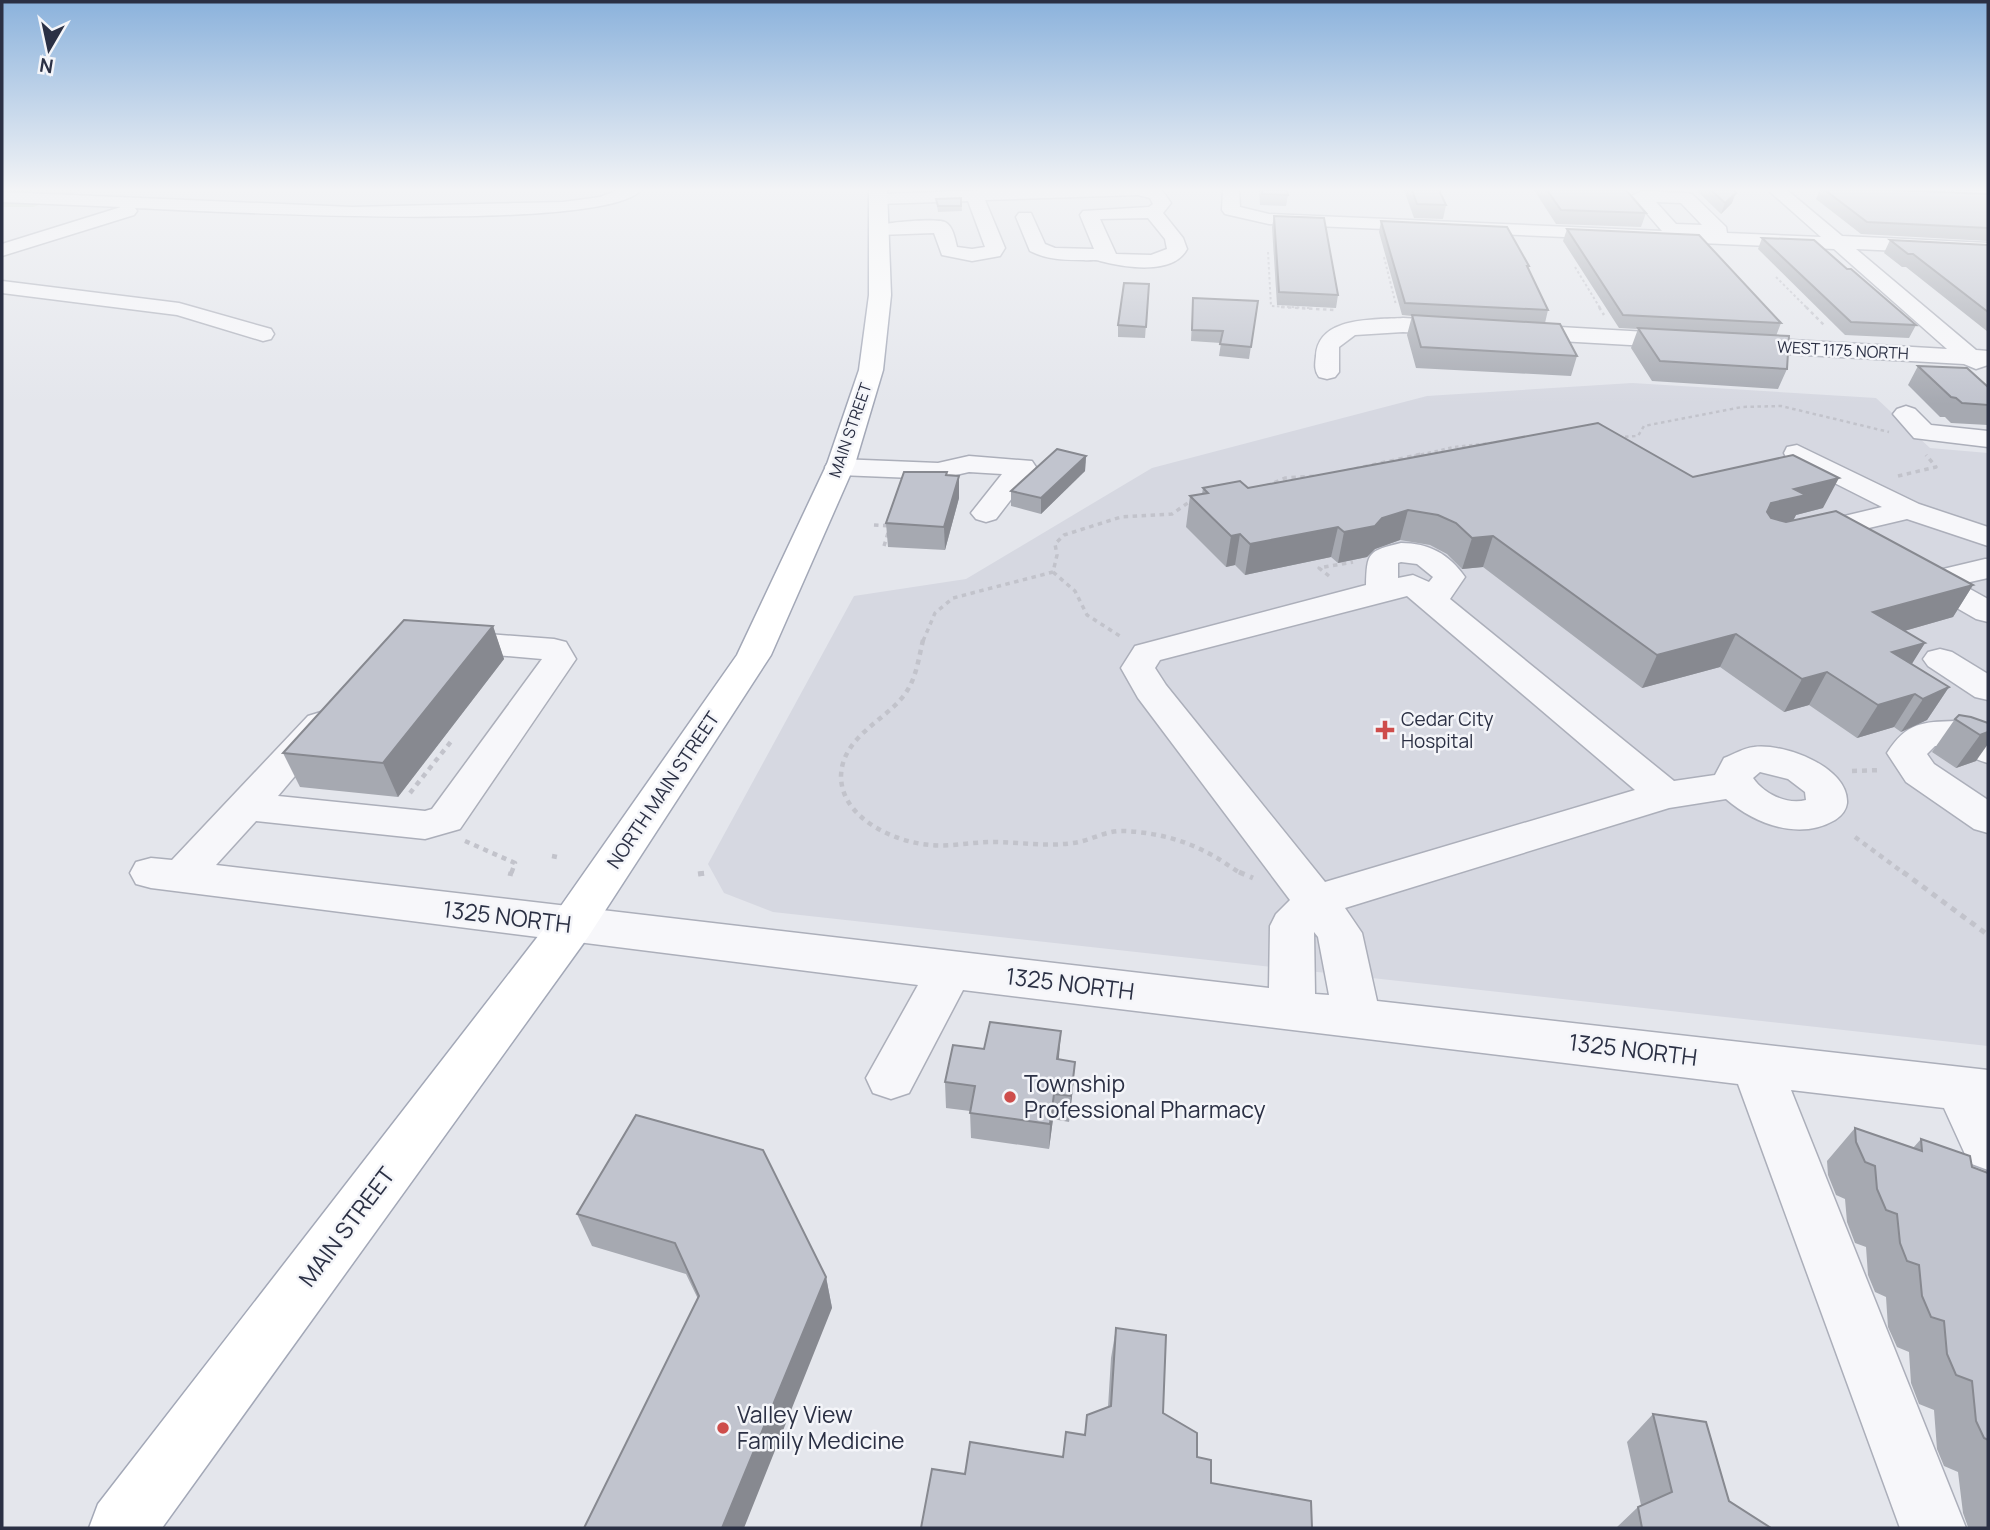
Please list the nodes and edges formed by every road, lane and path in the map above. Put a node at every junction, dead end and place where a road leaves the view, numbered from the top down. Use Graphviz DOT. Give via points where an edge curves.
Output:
graph roads {
  1 [pos="879,261"];
  2 [pos="1269,261"];
  3 [pos="1385,261"];
  4 [pos="1861,261"];
  5 [pos="1575,267"];
  6 [pos="1776,277"];
  7 [pos="1585,284"];
  8 [pos="1598,284"];
  9 [pos="2,287"];
  10 [pos="1597,303"];
  11 [pos="1611,304"];
  12 [pos="1396,306"];
  13 [pos="1366,309"];
  14 [pos="1338,310"];
  15 [pos="1381,327"];
  16 [pos="263,334"];
  17 [pos="1620,338"];
  18 [pos="1816,346"];
  19 [pos="1982,363"];
  20 [pos="1327,372"];
  21 [pos="1906,415"];
  22 [pos="1988,439"];
  23 [pos="1797,453"];
  24 [pos="839,467"];
  25 [pos="1909,510"];
  26 [pos="986,513"];
  27 [pos="895,514"];
  28 [pos="874,525"];
  29 [pos="891,526"];
  30 [pos="1988,537"];
  31 [pos="1783,539"];
  32 [pos="884,546"];
  33 [pos="1988,569"];
  34 [pos="1054,572"];
  35 [pos="1372,575"];
  36 [pos="1329,576"];
  37 [pos="1988,612"];
  38 [pos="414,639"];
  39 [pos="1129,643"];
  40 [pos="754,655"];
  41 [pos="1940,659"];
  42 [pos="1988,689"];
  43 [pos="347,696"];
  44 [pos="453,739"];
  45 [pos="1988,751"];
  46 [pos="1735,785"];
  47 [pos="1666,795"];
  48 [pos="412,798"];
  49 [pos="246,806"];
  50 [pos="1988,819"];
  51 [pos="455,837"];
  52 [pos="1855,837"];
  53 [pos="706,873"];
  54 [pos="698,874"];
  55 [pos="510,876"];
  56 [pos="1316,901"];
  57 [pos="572,925"];
  58 [pos="1988,935"];
  59 [pos="950,970"];
  60 [pos="1292,1011"];
  61 [pos="1357,1017"];
  62 [pos="1756,1065"];
  63 [pos="891,1078"];
  64 [pos="1974,1090"];
  65 [pos="1988,1146"];
  66 [pos="122,1528"];
  67 [pos="1933,1528"];
  1 -- 24 [label="main road, MAIN STREET" via="871,370"];
  2 -- 14 [label="path" via="1271,306"];
  3 -- 12 [label="path"];
  4 -- 19 [label="street"];
  5 -- 7 [label="path"];
  6 -- 18 [label="path"];
  7 -- 8 [label="path"];
  7 -- 10 [label="path"];
  9 -- 16 [label="street" via="179,309"];
  10 -- 11 [label="path"];
  10 -- 17 [label="path"];
  13 -- 15 [label="street"];
  15 -- 17 [label="street, WEST 1175 NORTH" via="1403,325 1475,337 1583,328"];
  15 -- 20 [label="street, WEST 1175 NORTH" via="1349,329 1328,345"];
  17 -- 18 [label="street, WEST 1175 NORTH"];
  18 -- 19 [label="street, WEST 1175 NORTH"];
  21 -- 22 [label="street" via="1923,432"];
  23 -- 25 [label="street"];
  24 -- 26 [label="street" via="938,471 969,464 1022,467"];
  24 -- 40 [label="main road, MAIN STREET"];
  25 -- 30 [label="street"];
  25 -- 31 [label="street"];
  27 -- 29 [label="path"];
  28 -- 29 [label="path"];
  29 -- 32 [label="path"];
  33 -- 37 [label="street" via="1933,581"];
  34 -- 39 [label="path" via="1078,595 1090,618 1111,626"];
  35 -- 36 [label="path" via="1319,568"];
  35 -- 47 [label="street" via="1413,585"];
  35 -- 56 [label="street" via="1147,653 1138,668"];
  38 -- 49 [label="street" via="554,649 559,659 446,819 425,825"];
  40 -- 57 [label="main road, NORTH MAIN STREET"];
  41 -- 42 [label="street"];
  43 -- 49 [label="street"];
  44 -- 48 [label="path" via="408,797"];
  45 -- 50 [label="street" via="1956,733 1925,734 1906,753 1920,773"];
  46 -- 47 [label="street"];
  47 -- 56 [label="street"];
  49 -- 57 [label="street, 1325 NORTH" via="166,875"];
  51 -- 55 [label="path" via="515,863"];
  52 -- 58 [label="path"];
  53 -- 54 [label="path"];
  56 -- 60 [label="street" via="1292,926"];
  56 -- 61 [label="street" via="1340,933"];
  57 -- 59 [label="street, 1325 NORTH"];
  57 -- 66 [label="main road, MAIN STREET"];
  59 -- 60 [label="street, 1325 NORTH"];
  59 -- 63 [label="street"];
  60 -- 61 [label="street, 1325 NORTH"];
  61 -- 62 [label="street, 1325 NORTH"];
  62 -- 64 [label="street, 1325 NORTH"];
  62 -- 67 [label="street"];
  64 -- 65 [label="street"];
}
